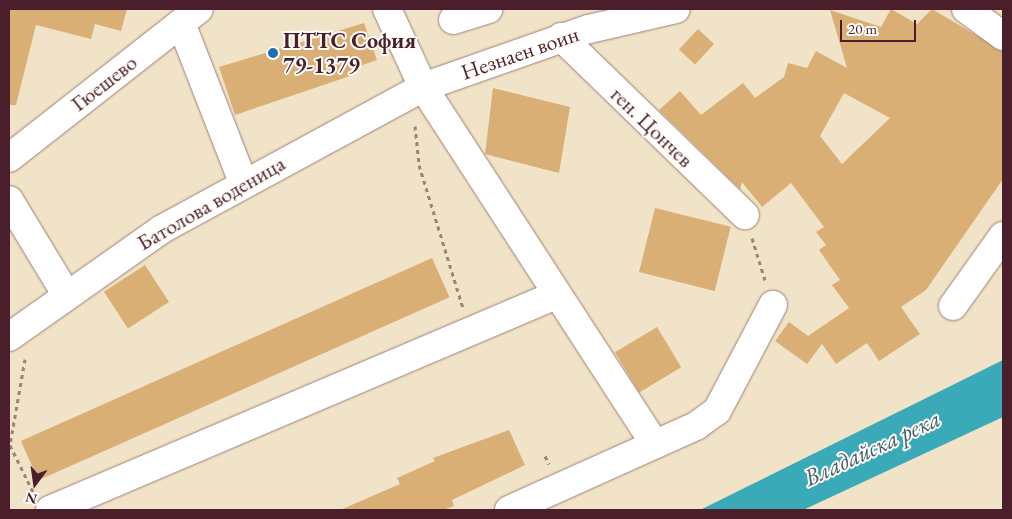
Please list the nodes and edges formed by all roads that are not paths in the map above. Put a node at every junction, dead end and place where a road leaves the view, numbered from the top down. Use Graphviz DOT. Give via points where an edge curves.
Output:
graph roads {
  1 [pos="387,9"];
  2 [pos="488,9"];
  3 [pos="676,9"];
  4 [pos="966,9"];
  5 [pos="190,16"];
  6 [pos="453,20"];
  7 [pos="1003,36"];
  8 [pos="561,37"];
  9 [pos="423,87"];
  10 [pos="9,158"];
  11 [pos="243,182"];
  12 [pos="9,200"];
  13 [pos="745,215"];
  14 [pos="1003,236"];
  15 [pos="66,294"];
  16 [pos="556,295"];
  17 [pos="773,305"];
  18 [pos="953,306"];
  19 [pos="9,337"];
  20 [pos="655,444"];
  21 [pos="44,506"];
  22 [pos="509,510"];
  1 -- 9 [label="street"];
  2 -- 6 [label="street"];
  3 -- 8 [label="street, Незнаен воин"];
  4 -- 7 [label="street"];
  5 -- 10 [label="street, Гюешево"];
  5 -- 11 [label="street"];
  8 -- 9 [label="street, Незнаен воин"];
  8 -- 13 [label="street, ген. Цончев"];
  9 -- 11 [label="street, Батолова воденица"];
  9 -- 16 [label="street"];
  11 -- 15 [label="street, Батолова воденица" via="162,229"];
  12 -- 15 [label="street"];
  14 -- 18 [label="street"];
  15 -- 19 [label="street, Батолова воденица"];
  16 -- 20 [label="street"];
  16 -- 21 [label="street"];
  17 -- 20 [label="street" via="717,411"];
  20 -- 22 [label="street"];
}
